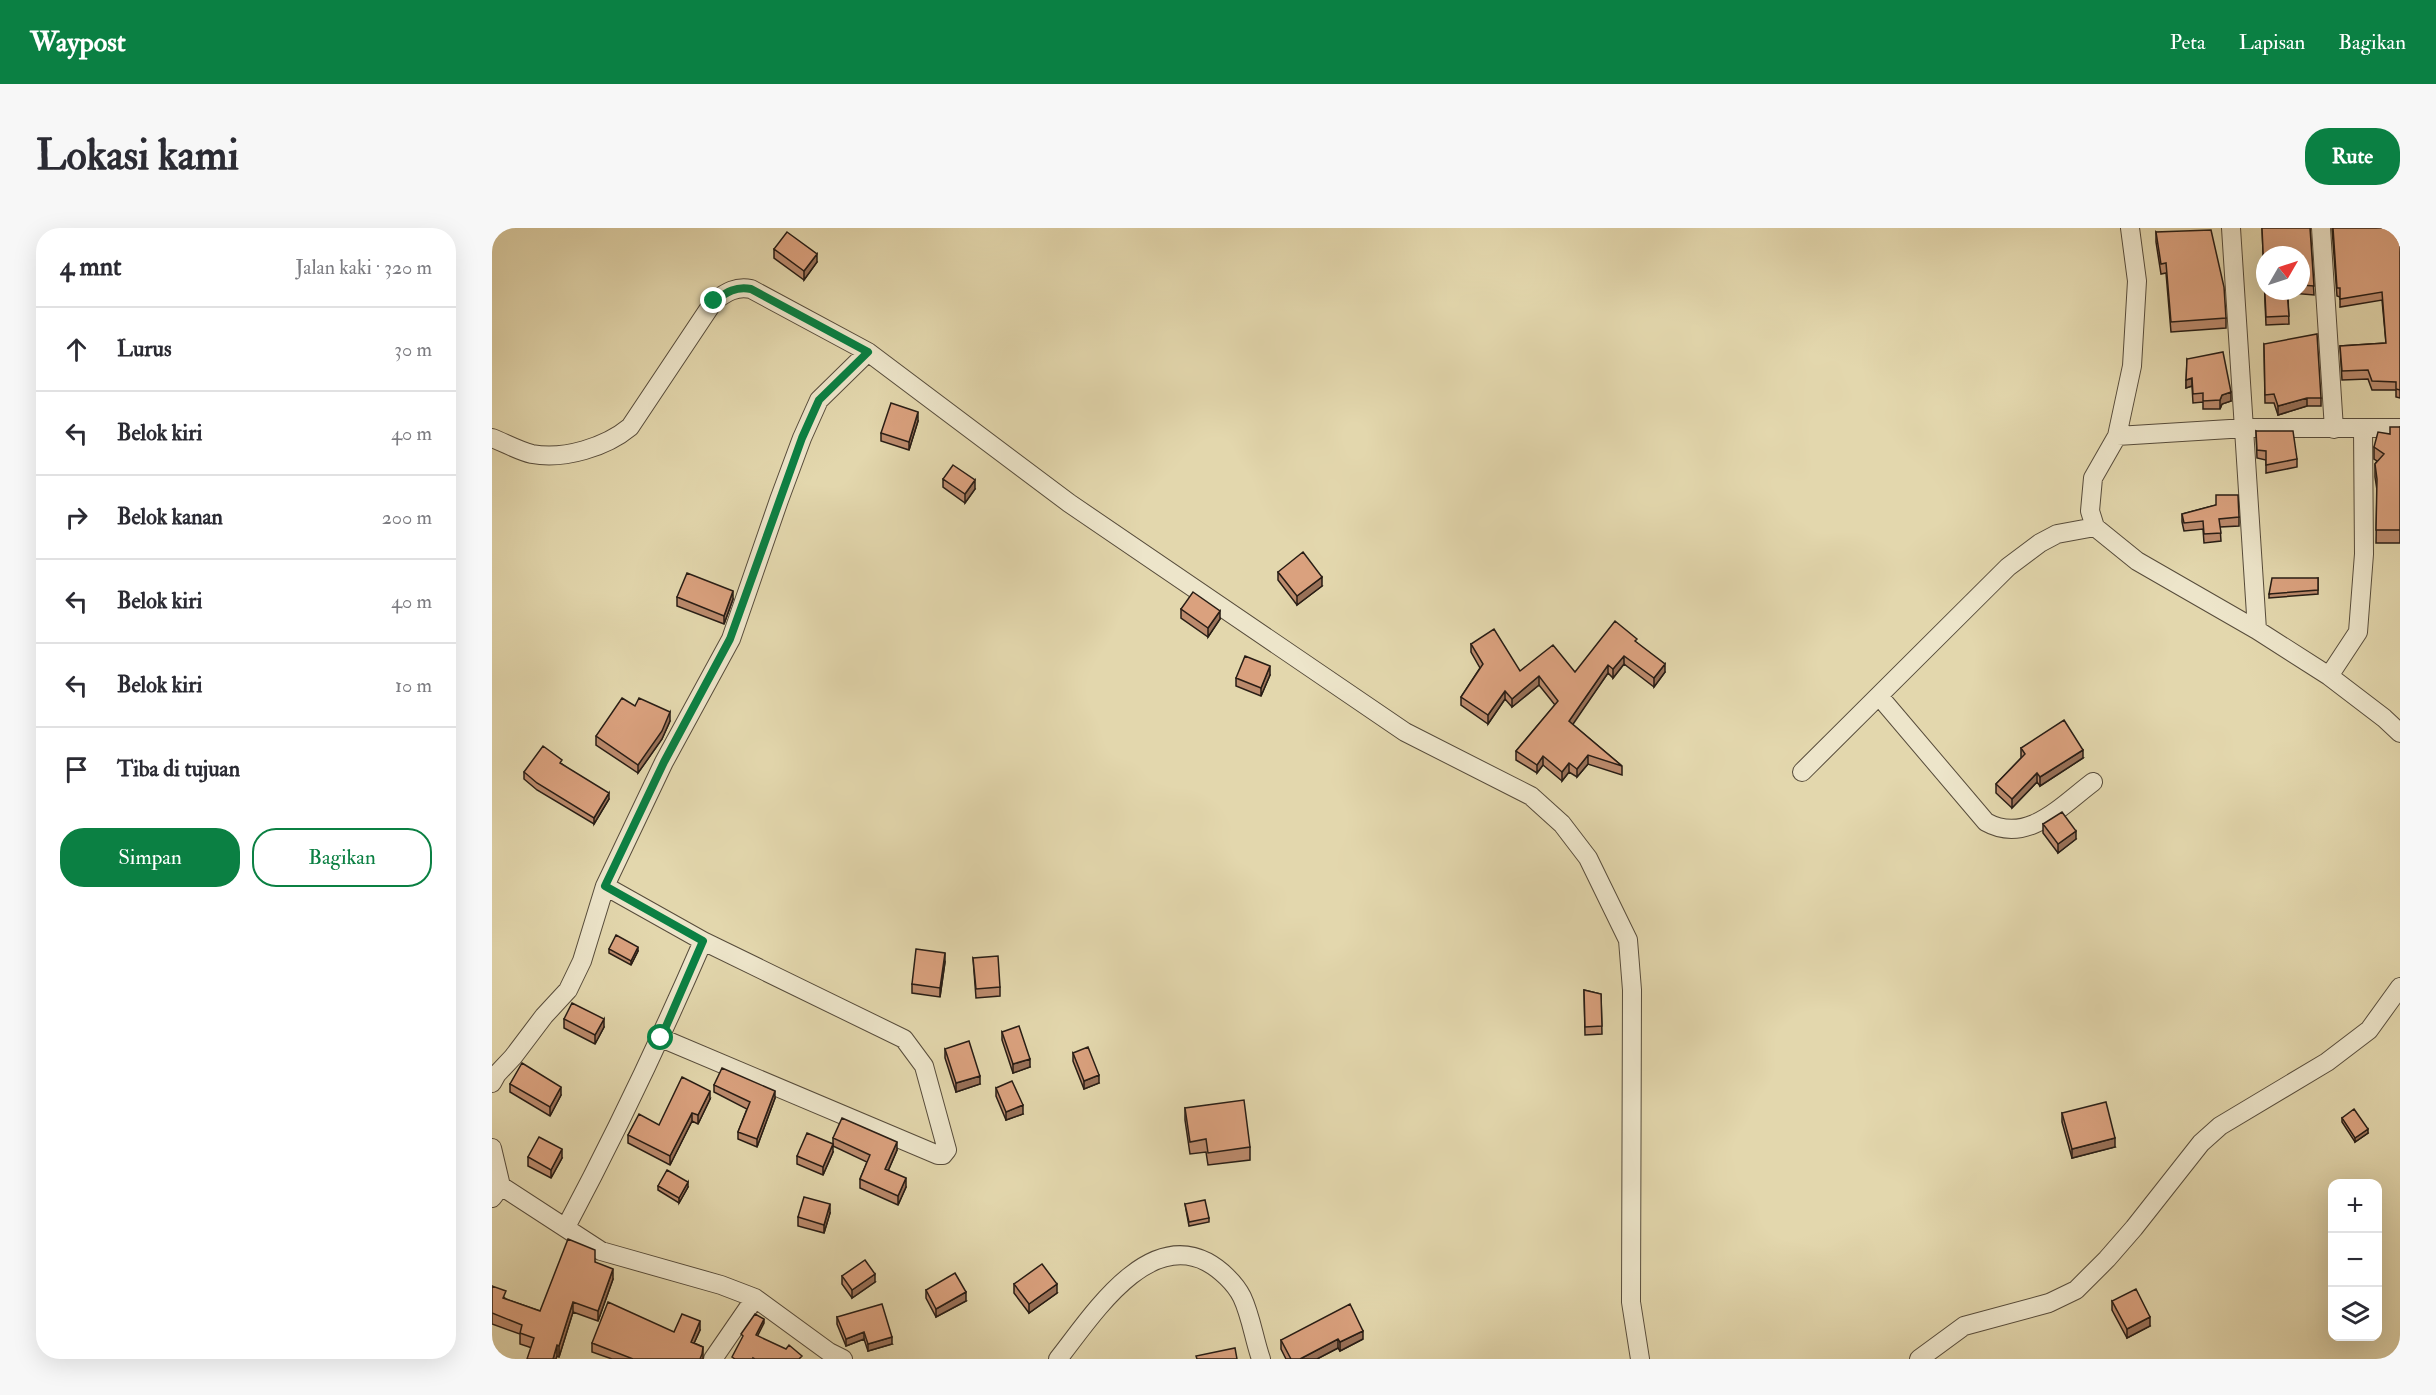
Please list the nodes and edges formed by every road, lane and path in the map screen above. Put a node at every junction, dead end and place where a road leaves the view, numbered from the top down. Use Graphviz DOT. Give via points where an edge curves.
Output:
graph roads {
  1 [pos="2130,228"];
  2 [pos="2231,228"];
  3 [pos="2321,228"];
  4 [pos="868,352"];
  5 [pos="2246,428"];
  6 [pos="2400,428"];
  7 [pos="2334,429"];
  8 [pos="2363,429"];
  9 [pos="2117,436"];
  10 [pos="492,438"];
  11 [pos="2095,527"];
  12 [pos="2257,630"];
  13 [pos="2329,676"];
  14 [pos="1879,696"];
  15 [pos="2400,733"];
  16 [pos="1802,772"];
  17 [pos="2093,782"];
  18 [pos="605,886"];
  19 [pos="703,941"];
  20 [pos="2400,987"];
  21 [pos="661,1038"];
  22 [pos="492,1083"];
  23 [pos="492,1148"];
  24 [pos="497,1192"];
  25 [pos="566,1227"];
  26 [pos="755,1298"];
  27 [pos="713,1359"];
  28 [pos="843,1359"];
  29 [pos="1058,1359"];
  30 [pos="1261,1359"];
  31 [pos="1640,1359"];
  32 [pos="1919,1359"];
  1 -- 9 [label="street" via="2138,281 2132,366"];
  2 -- 5 [label="street"];
  3 -- 7 [label="street"];
  4 -- 10 [label="street" via="741,287 714,301 630,427 618,438 564,455 532,454"];
  4 -- 18 [label="street" via="819,400 730,639 664,762"];
  4 -- 31 [label="street" via="1069,503 1405,732 1531,796 1562,824 1588,858 1628,940 1632,990 1631,1302"];
  5 -- 7 [label="street"];
  5 -- 9 [label="street"];
  5 -- 12 [label="street"];
  6 -- 8 [label="street"];
  7 -- 8 [label="street"];
  8 -- 13 [label="street" via="2364,554 2358,632"];
  9 -- 11 [label="street" via="2093,478 2090,512"];
  11 -- 12 [label="street" via="2137,561"];
  11 -- 14 [label="street" via="2057,534 2008,567"];
  12 -- 13 [label="street"];
  13 -- 15 [label="street"];
  14 -- 16 [label="street"];
  14 -- 17 [label="street" via="1986,822 1998,829 2010,831 2038,822"];
  18 -- 19 [label="street"];
  18 -- 22 [label="street" via="582,961 568,990"];
  19 -- 21 [label="street"];
  19 -- 21 [label="street" via="904,1039 924,1066 947,1150 938,1155"];
  20 -- 32 [label="street" via="2369,1030 2327,1062 2220,1126 2201,1143 2127,1236 2076,1290 2049,1303 1964,1326"];
  21 -- 25 [label="street"];
  23 -- 24 [label="street"];
  24 -- 25 [label="street"];
  25 -- 26 [label="street" via="601,1251"];
  26 -- 27 [label="street"];
  26 -- 28 [label="street"];
  29 -- 30 [label="street" via="1129,1275 1163,1256 1195,1256 1218,1268 1242,1296"];
}
